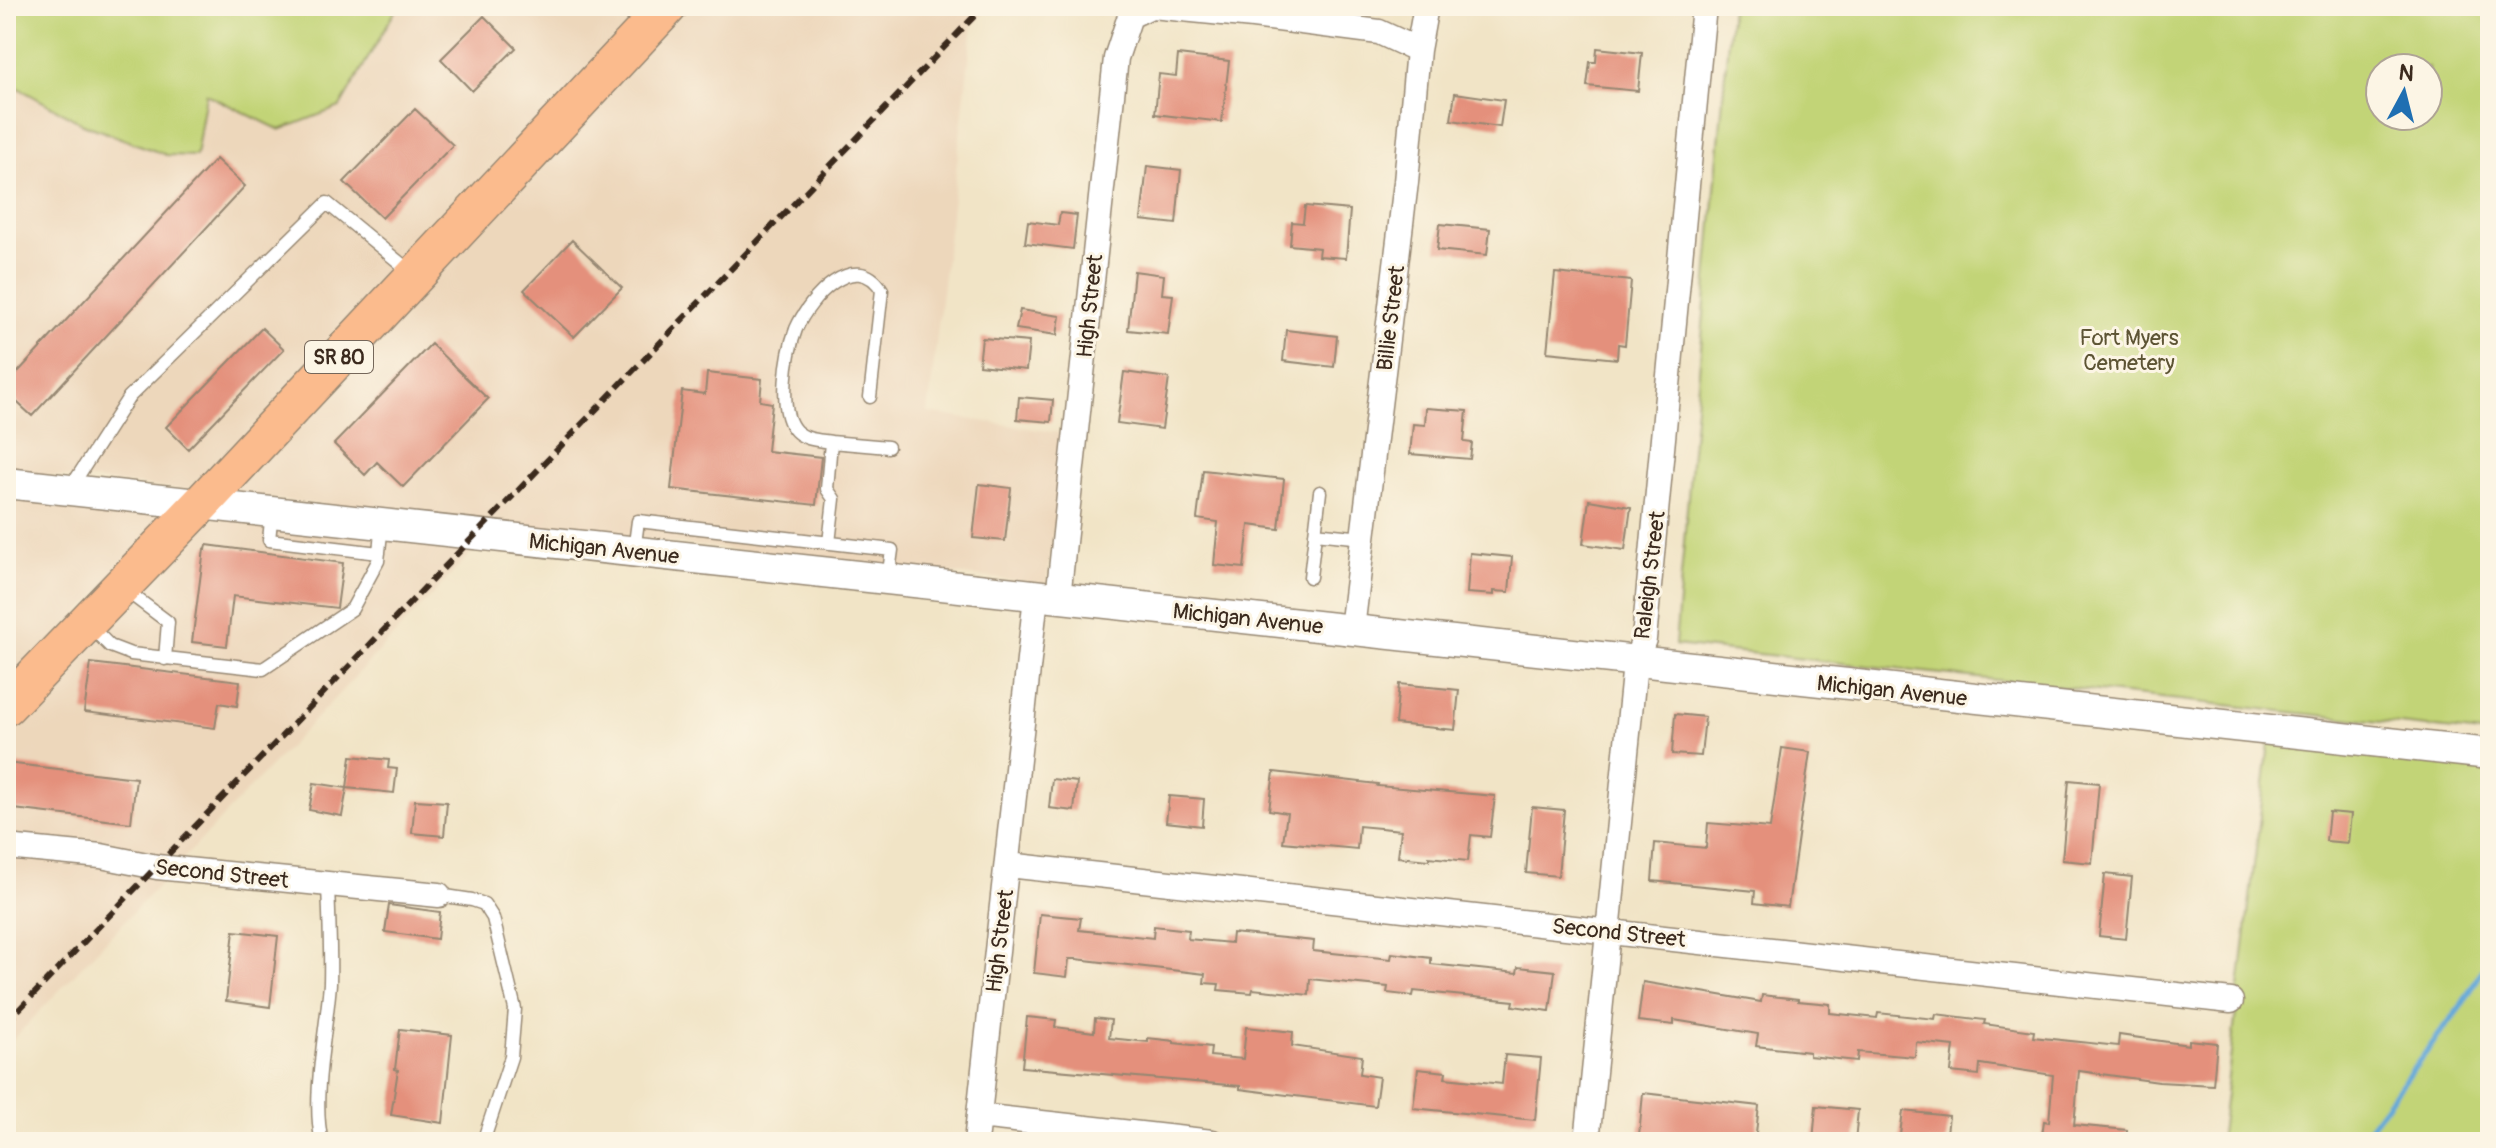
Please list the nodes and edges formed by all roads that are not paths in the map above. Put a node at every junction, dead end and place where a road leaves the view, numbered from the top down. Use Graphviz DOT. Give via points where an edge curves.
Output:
graph roads {
  1 [pos="668,6"];
  2 [pos="1426,6"];
  3 [pos="1704,6"];
  4 [pos="1145,9"];
  5 [pos="1418,50"];
  6 [pos="416,275"];
  7 [pos="870,397"];
  8 [pos="831,442"];
  9 [pos="888,447"];
  10 [pos="6,483"];
  11 [pos="69,490"];
  12 [pos="1320,492"];
  13 [pos="201,504"];
  14 [pos="1315,533"];
  15 [pos="380,538"];
  16 [pos="1363,538"];
  17 [pos="829,543"];
  18 [pos="634,551"];
  19 [pos="1310,577"];
  20 [pos="888,579"];
  21 [pos="121,587"];
  22 [pos="1047,597"];
  23 [pos="87,623"];
  24 [pos="1352,629"];
  25 [pos="165,659"];
  26 [pos="1635,663"];
  27 [pos="6,706"];
  28 [pos="2488,754"];
  29 [pos="6,847"];
  30 [pos="1008,865"];
  31 [pos="328,884"];
  32 [pos="439,895"];
  33 [pos="1609,931"];
  34 [pos="2231,1001"];
  35 [pos="979,1116"];
  36 [pos="322,1142"];
  37 [pos="483,1142"];
  38 [pos="976,1142"];
  39 [pos="1212,1142"];
  40 [pos="1587,1142"];
  1 -- 6 [label="main road, SR 80"];
  2 -- 5 [label="street, Billie Street"];
  3 -- 26 [label="street, Raleigh Street" via="1644,639"];
  4 -- 5 [label="street" via="1379,32"];
  4 -- 22 [label="street, High Street" via="1116,58"];
  5 -- 16 [label="street, Billie Street"];
  6 -- 11 [label="lane" via="327,203 129,397"];
  6 -- 13 [label="main road, SR 80"];
  7 -- 8 [label="lane" via="882,290 860,273 842,276 827,288 797,326 791,344 785,407 789,420 805,437"];
  8 -- 9 [label="lane"];
  8 -- 17 [label="lane" via="827,489 834,499"];
  10 -- 11 [label="street, Michigan Avenue"];
  11 -- 13 [label="street, Michigan Avenue"];
  12 -- 14 [label="lane"];
  13 -- 15 [label="street, Michigan Avenue" via="272,511 322,532"];
  13 -- 21 [label="main road, SR 80"];
  14 -- 16 [label="lane"];
  14 -- 19 [label="lane"];
  15 -- 18 [label="street, Michigan Avenue"];
  15 -- 25 [label="lane" via="378,561 352,609 263,669"];
  16 -- 24 [label="street, Billie Street"];
  17 -- 18 [label="lane" via="638,521"];
  17 -- 20 [label="lane" via="892,550"];
  18 -- 20 [label="street, Michigan Avenue"];
  20 -- 22 [label="street, Michigan Avenue"];
  21 -- 23 [label="main road, SR 80"];
  21 -- 25 [label="lane" via="168,622"];
  22 -- 24 [label="street, Michigan Avenue"];
  22 -- 30 [label="street, High Street"];
  23 -- 25 [label="lane" via="110,646"];
  23 -- 27 [label="main road, SR 80"];
  24 -- 26 [label="street, Michigan Avenue"];
  26 -- 28 [label="street, Michigan Avenue"];
  26 -- 33 [label="street, Raleigh Street"];
  29 -- 31 [label="street, Second Street"];
  30 -- 33 [label="street, Second Street"];
  30 -- 35 [label="street, High Street"];
  31 -- 32 [label="street, Second Street"];
  31 -- 36 [label="lane" via="330,982 320,1079"];
  32 -- 37 [label="lane" via="484,904 493,918 515,1009 511,1057"];
  33 -- 34 [label="street, Second Street"];
  33 -- 40 [label="street, Raleigh Street"];
  35 -- 38 [label="street, High Street"];
  35 -- 39 [label="street"];
}
